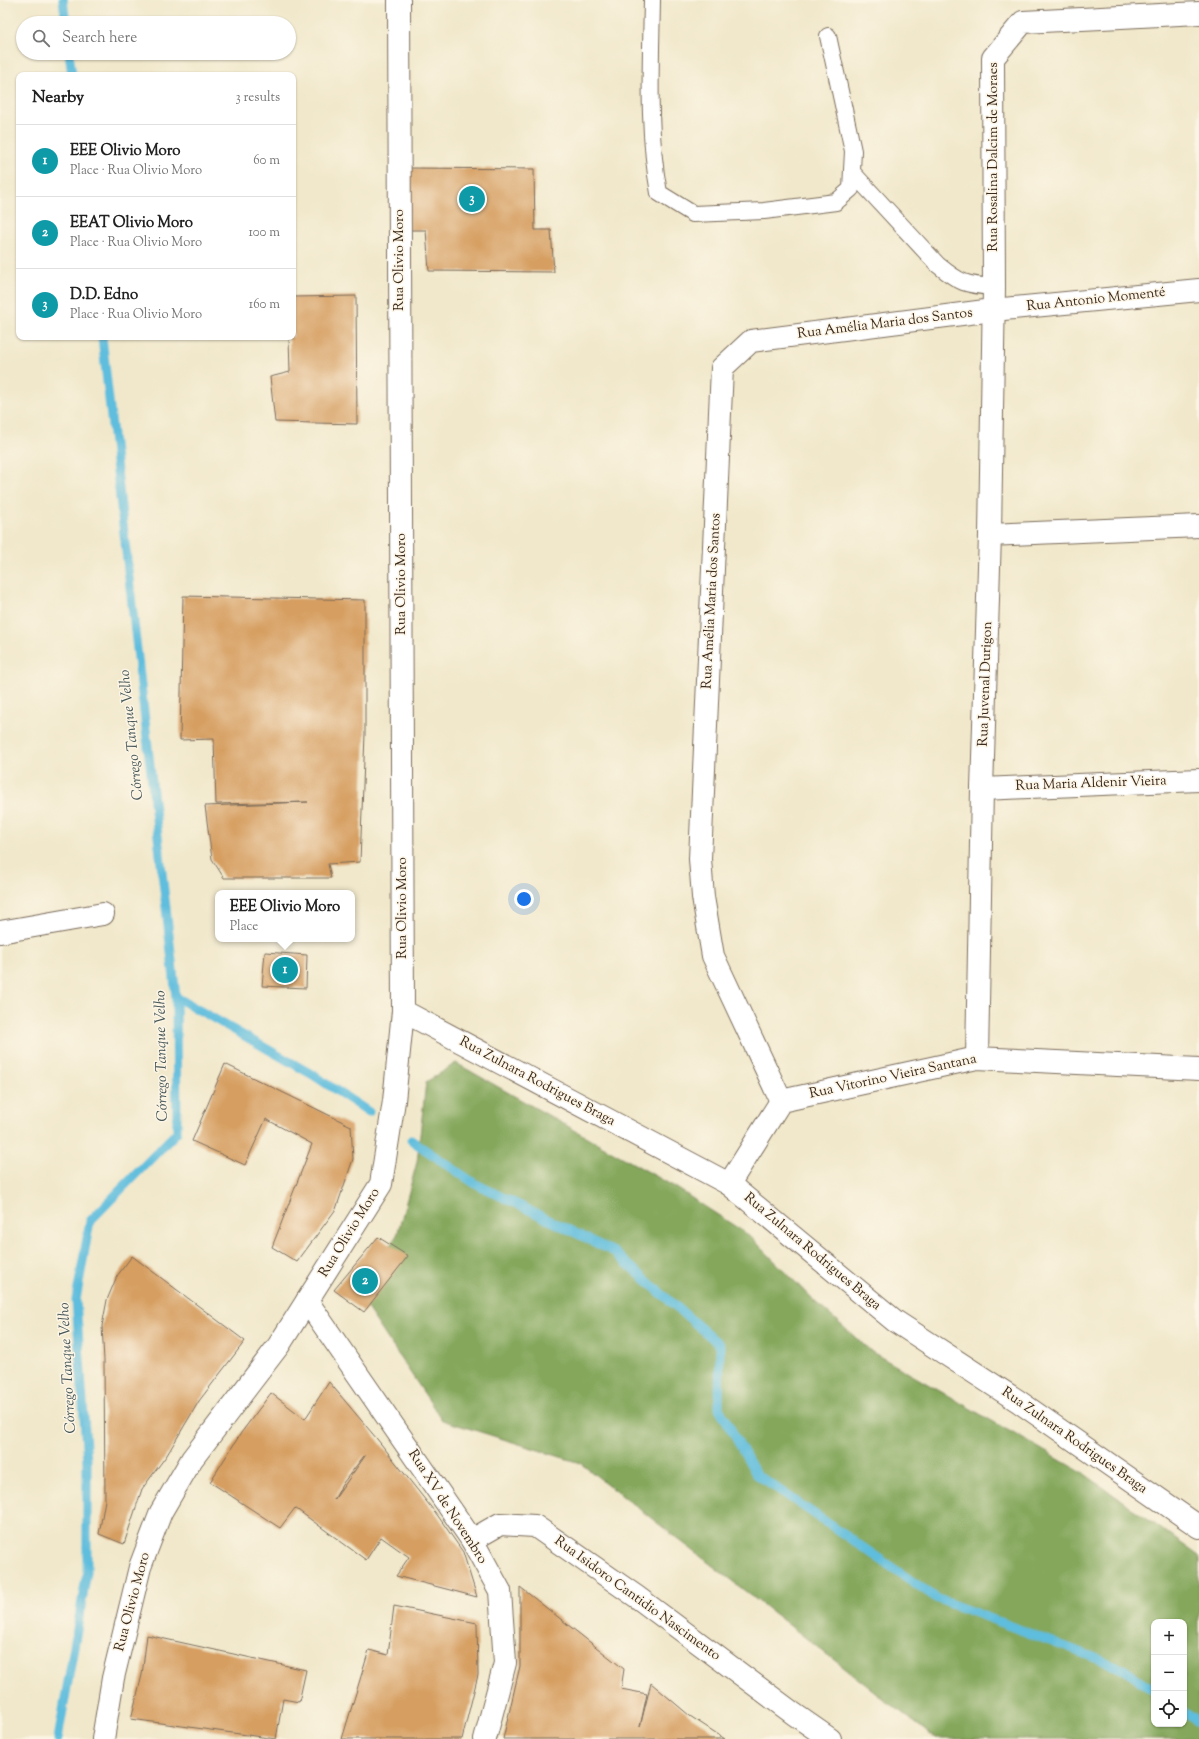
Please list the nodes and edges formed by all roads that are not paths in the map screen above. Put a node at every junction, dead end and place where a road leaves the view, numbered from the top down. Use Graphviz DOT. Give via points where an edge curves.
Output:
graph roads {
  1 [pos="399,0"];
  2 [pos="652,0"];
  3 [pos="1199,13"];
  4 [pos="828,36"];
  5 [pos="852,172"];
  6 [pos="994,287"];
  7 [pos="1199,290"];
  8 [pos="993,310"];
  9 [pos="1199,526"];
  10 [pos="990,535"];
  11 [pos="1199,780"];
  12 [pos="982,789"];
  13 [pos="103,914"];
  14 [pos="0,932"];
  15 [pos="404,1011"];
  16 [pos="977,1058"];
  17 [pos="1199,1069"];
  18 [pos="781,1101"];
  19 [pos="729,1184"];
  20 [pos="307,1301"];
  21 [pos="1199,1527"];
  22 [pos="472,1540"];
  23 [pos="103,1739"];
  24 [pos="485,1739"];
  25 [pos="830,1739"];
  1 -- 15 [label="street, Rua Olivio Moro"];
  2 -- 5 [label="lane" via="651,110 653,161 658,193 693,214 764,211 836,202 851,189"];
  3 -- 6 [label="street, Rua Rosalina Dalcim de Moraes" via="1023,22 992,58"];
  4 -- 5 [label="lane" via="853,150"];
  5 -- 6 [label="lane" via="953,278 969,285"];
  6 -- 8 [label="street, Rua Rosalina Dalcim de Moraes"];
  7 -- 8 [label="street, Rua Antonio Momenté"];
  8 -- 10 [label="street, Rua Juvenal Durigon"];
  8 -- 18 [label="street, Rua Amélia Maria dos Santos" via="751,340 722,368 700,860 713,956"];
  9 -- 10 [label="street"];
  10 -- 12 [label="street, Rua Juvenal Durigon"];
  11 -- 12 [label="street, Rua Maria Aldenir Vieira"];
  12 -- 16 [label="street, Rua Juvenal Durigon"];
  13 -- 14 [label="street"];
  15 -- 19 [label="street, Rua Zulnara Rodrigues Braga"];
  15 -- 20 [label="street, Rua Olivio Moro" via="381,1184"];
  16 -- 17 [label="street, Rua Vitorino Vieira Santana"];
  16 -- 18 [label="street, Rua Vitorino Vieira Santana"];
  18 -- 19 [label="street"];
  19 -- 21 [label="street, Rua Zulnara Rodrigues Braga" via="896,1321 1018,1401"];
  20 -- 22 [label="street, Rua XV de Novembro"];
  20 -- 23 [label="street, Rua Olivio Moro" via="280,1344 192,1459 161,1512 140,1567 113,1678"];
  22 -- 24 [label="street, Rua XV de Novembro" via="500,1591 505,1663"];
  22 -- 25 [label="street, Rua Isidoro Cantidio Nascimento" via="500,1524 534,1526 637,1597"];
}
